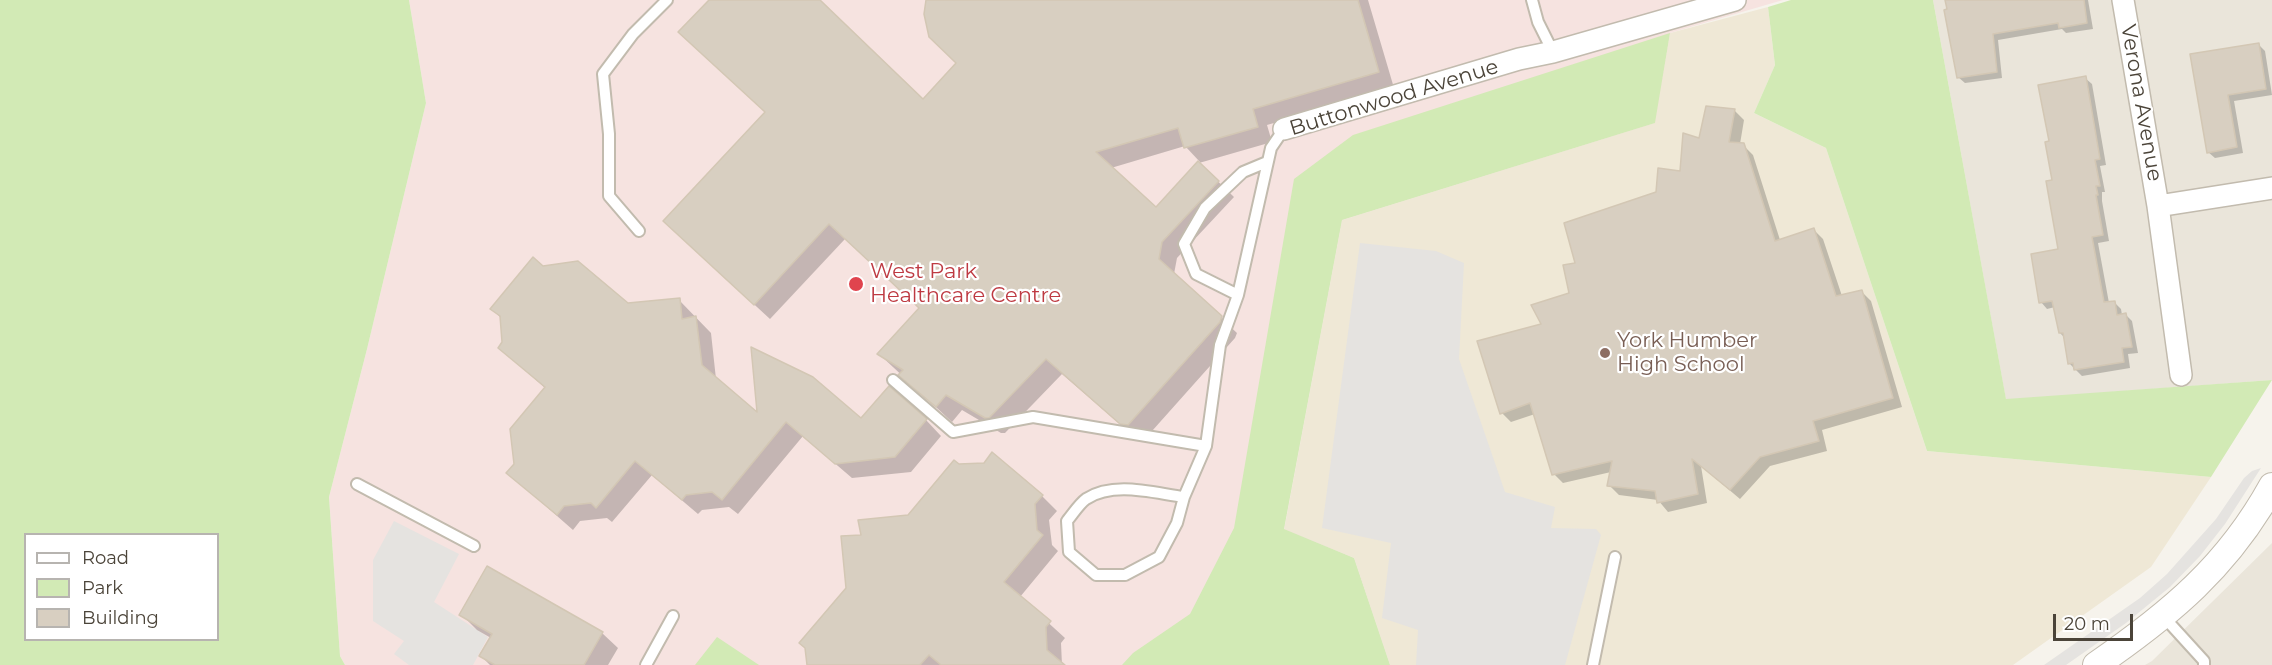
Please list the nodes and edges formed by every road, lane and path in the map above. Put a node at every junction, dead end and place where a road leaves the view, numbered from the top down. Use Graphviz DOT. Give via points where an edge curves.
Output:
graph roads {
  1 [pos="667,0"];
  2 [pos="1532,0"];
  3 [pos="1735,0"];
  4 [pos="2123,0"];
  5 [pos="1553,52"];
  6 [pos="1284,129"];
  7 [pos="1267,162"];
  8 [pos="2272,188"];
  9 [pos="2158,206"];
  10 [pos="639,231"];
  11 [pos="1238,295"];
  12 [pos="2181,375"];
  13 [pos="893,380"];
  14 [pos="1206,446"];
  15 [pos="357,484"];
  16 [pos="2272,486"];
  17 [pos="1184,497"];
  18 [pos="474,546"];
  19 [pos="1615,557"];
  20 [pos="673,616"];
  21 [pos="2163,616"];
  22 [pos="646,665"];
  23 [pos="1593,665"];
  24 [pos="2096,665"];
  25 [pos="2204,665"];
  1 -- 10 [label="lane" via="633,34 603,74 609,134 609,196"];
  2 -- 5 [label="lane"];
  3 -- 5 [label="street, Buttonwood Avenue"];
  4 -- 9 [label="street, Verona Avenue"];
  5 -- 6 [label="street, Buttonwood Avenue"];
  6 -- 7 [label="lane, Buttonwood Avenue" via="1270,148"];
  7 -- 11 [label="lane, Buttonwood Avenue"];
  7 -- 11 [label="lane" via="1244,172 1205,208 1184,244 1196,274"];
  8 -- 9 [label="street, Verona Avenue"];
  9 -- 12 [label="street, Verona Avenue"];
  11 -- 14 [label="lane, Buttonwood Avenue" via="1220,345"];
  13 -- 14 [label="lane" via="953,432 1033,417"];
  14 -- 17 [label="lane, Buttonwood Avenue"];
  15 -- 18 [label="lane"];
  16 -- 21 [label="street" via="2224,558"];
  17 -- 17 [label="lane, Buttonwood Avenue" via="1109,489 1084,500 1067,521 1069,552 1096,575 1125,575 1159,557 1177,523"];
  19 -- 23 [label="lane"];
  20 -- 22 [label="lane"];
  21 -- 24 [label="street"];
  21 -- 25 [label="lane"];
}
